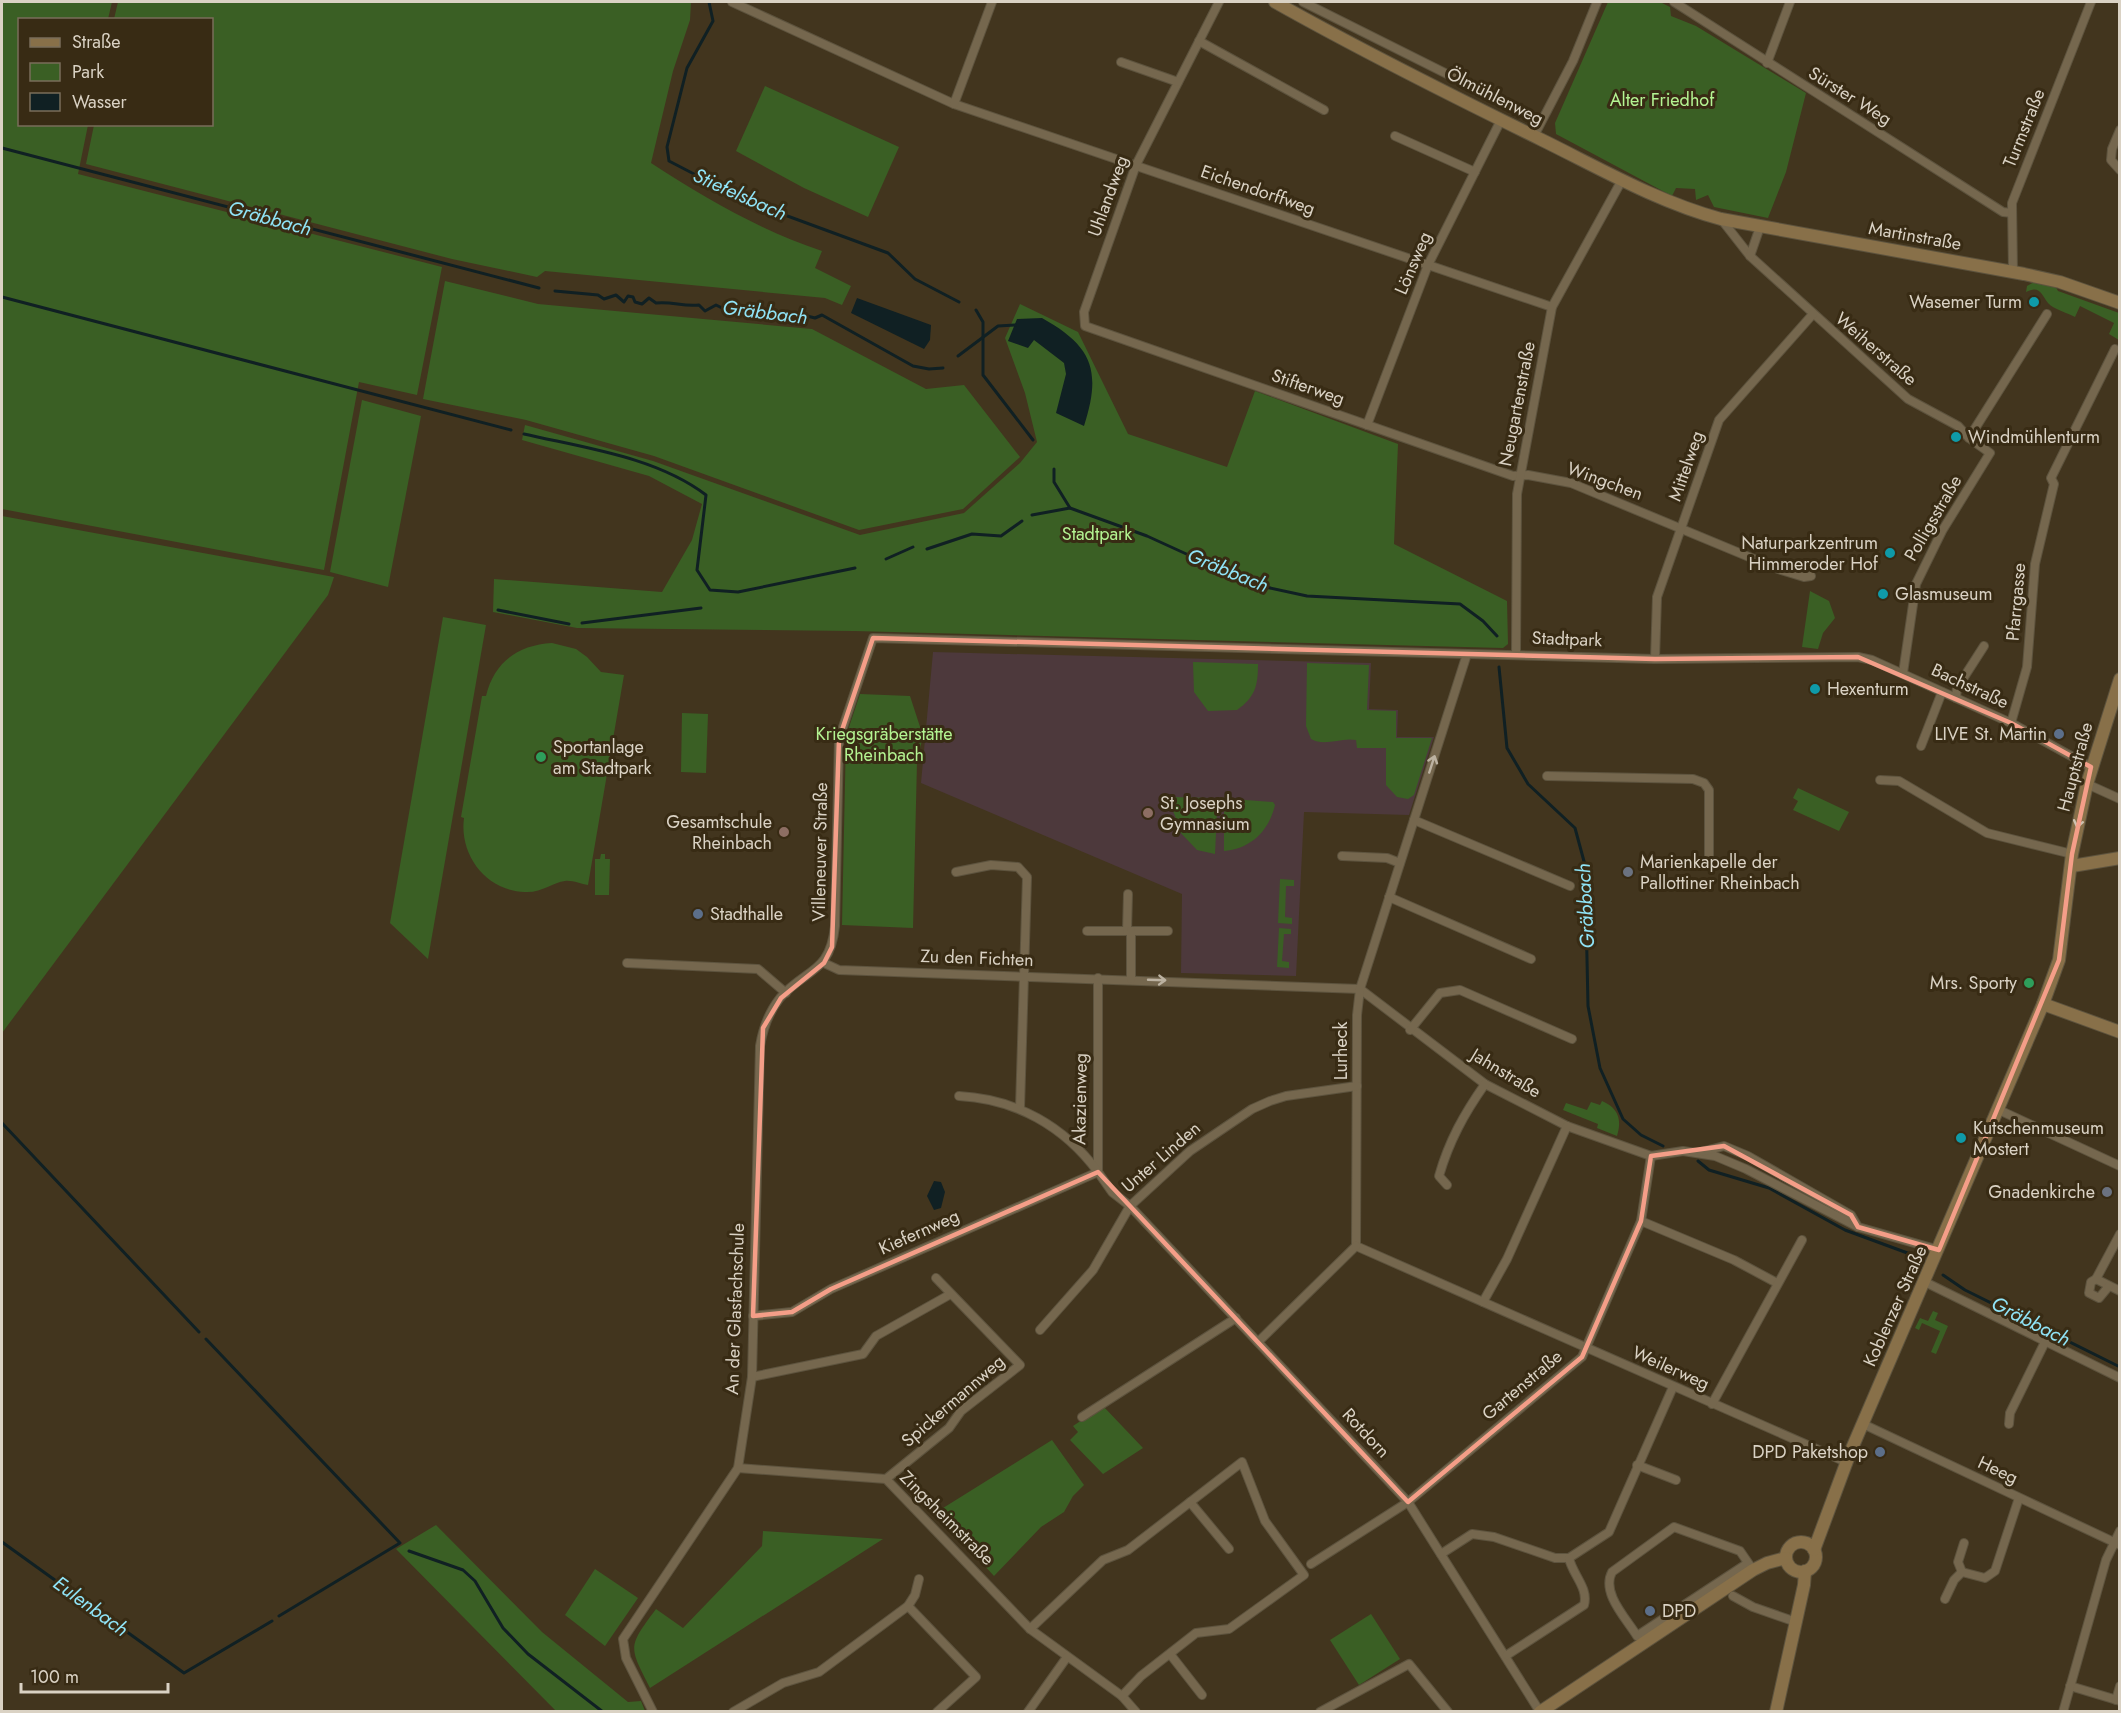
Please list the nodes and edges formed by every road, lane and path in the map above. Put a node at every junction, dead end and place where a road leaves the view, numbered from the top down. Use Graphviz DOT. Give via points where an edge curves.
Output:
graph roads {
  1 [pos="732,2"];
  2 [pos="992,2"];
  3 [pos="1219,2"];
  4 [pos="1275,2"];
  5 [pos="1303,2"];
  6 [pos="1597,2"];
  7 [pos="1674,2"];
  8 [pos="1790,2"];
  9 [pos="2091,2"];
  10 [pos="1199,41"];
  11 [pos="1121,62"];
  12 [pos="1767,63"];
  13 [pos="1178,82"];
  14 [pos="954,104"];
  15 [pos="1324,110"];
  16 [pos="1501,120"];
  17 [pos="1541,121"];
  18 [pos="2120,130"];
  19 [pos="1395,136"];
  20 [pos="1534,136"];
  21 [pos="1136,165"];
  22 [pos="2120,170"];
  23 [pos="1475,172"];
  24 [pos="1622,180"];
  25 [pos="2012,213"];
  26 [pos="1703,214"];
  27 [pos="1721,219"];
  28 [pos="1760,227"];
  29 [pos="1750,256"];
  30 [pos="1428,265"];
  31 [pos="2013,272"];
  32 [pos="2120,303"];
  33 [pos="1552,307"];
  34 [pos="1813,314"];
  35 [pos="2047,314"];
  36 [pos="1085,326"];
  37 [pos="2115,349"];
  38 [pos="1367,425"];
  39 [pos="1969,438"];
  40 [pos="1990,453"];
  41 [pos="1520,476"];
  42 [pos="1681,529"];
  43 [pos="1811,576"];
  44 [pos="873,638"];
  45 [pos="1984,646"];
  46 [pos="1516,653"];
  47 [pos="1467,654"];
  48 [pos="1827,657"];
  49 [pos="1655,659"];
  50 [pos="1903,673"];
  51 [pos="2120,679"];
  52 [pos="1942,692"];
  53 [pos="1956,698"];
  54 [pos="2011,723"];
  55 [pos="1921,746"];
  56 [pos="2091,767"];
  57 [pos="1547,776"];
  58 [pos="1880,780"];
  59 [pos="2087,784"];
  60 [pos="2120,799"];
  61 [pos="1414,820"];
  62 [pos="1342,856"];
  63 [pos="2120,858"];
  64 [pos="2072,860"];
  65 [pos="1400,863"];
  66 [pos="1708,863"];
  67 [pos="956,872"];
  68 [pos="1570,886"];
  69 [pos="1128,894"];
  70 [pos="1389,897"];
  71 [pos="1087,931"];
  72 [pos="1129,931"];
  73 [pos="1168,931"];
  74 [pos="1531,959"];
  75 [pos="627,963"];
  76 [pos="824,963"];
  77 [pos="1023,976"];
  78 [pos="1098,978"];
  79 [pos="1131,979"];
  80 [pos="1360,989"];
  81 [pos="786,993"];
  82 [pos="2043,1004"];
  83 [pos="1410,1030"];
  84 [pos="2120,1032"];
  85 [pos="1572,1039"];
  86 [pos="1485,1084"];
  87 [pos="1357,1086"];
  88 [pos="959,1096"];
  89 [pos="1020,1108"];
  90 [pos="1999,1110"];
  91 [pos="1567,1126"];
  92 [pos="1651,1156"];
  93 [pos="2120,1166"];
  94 [pos="1098,1172"];
  95 [pos="1447,1185"];
  96 [pos="1130,1206"];
  97 [pos="1641,1221"];
  98 [pos="2120,1234"];
  99 [pos="1802,1240"];
  100 [pos="1356,1245"];
  101 [pos="1939,1250"];
  102 [pos="936,1278"];
  103 [pos="2096,1279"];
  104 [pos="1925,1282"];
  105 [pos="1777,1283"];
  106 [pos="2109,1286"];
  107 [pos="2120,1291"];
  108 [pos="949,1295"];
  109 [pos="1483,1302"];
  110 [pos="753,1316"];
  111 [pos="1236,1318"];
  112 [pos="1040,1330"];
  113 [pos="2046,1340"];
  114 [pos="1258,1342"];
  115 [pos="1587,1348"];
  116 [pos="752,1377"];
  117 [pos="2120,1378"];
  118 [pos="1673,1387"];
  119 [pos="1712,1404"];
  120 [pos="1082,1417"];
  121 [pos="1863,1424"];
  122 [pos="2009,1424"];
  123 [pos="1846,1462"];
  124 [pos="1637,1465"];
  125 [pos="738,1468"];
  126 [pos="886,1479"];
  127 [pos="1677,1480"];
  128 [pos="2019,1498"];
  129 [pos="1191,1502"];
  130 [pos="1408,1502"];
  131 [pos="1824,1517"];
  132 [pos="2120,1531"];
  133 [pos="1801,1542"];
  134 [pos="2117,1543"];
  135 [pos="1964,1544"];
  136 [pos="1229,1549"];
  137 [pos="1814,1550"];
  138 [pos="1441,1554"];
  139 [pos="1569,1558"];
  140 [pos="1786,1558"];
  141 [pos="1311,1564"];
  142 [pos="1750,1567"];
  143 [pos="1805,1571"];
  144 [pos="1962,1572"];
  145 [pos="918,1579"];
  146 [pos="1733,1596"];
  147 [pos="1946,1599"];
  148 [pos="908,1606"];
  149 [pos="1797,1622"];
  150 [pos="1030,1629"];
  151 [pos="1640,1640"];
  152 [pos="1170,1654"];
  153 [pos="1507,1655"];
  154 [pos="1067,1657"];
  155 [pos="2070,1686"];
  156 [pos="2120,1686"];
  157 [pos="1202,1695"];
  158 [pos="1122,1696"];
  159 [pos="2118,1700"];
  160 [pos="653,1712"];
  161 [pos="733,1712"];
  162 [pos="937,1712"];
  163 [pos="1028,1712"];
  164 [pos="1136,1712"];
  165 [pos="1320,1712"];
  166 [pos="1448,1712"];
  167 [pos="1540,1712"];
  168 [pos="1776,1712"];
  169 [pos="2063,1712"];
  1 -- 14 [label="street, Eichendorffweg"];
  2 -- 14 [label="street"];
  3 -- 10 [label="street, Uhlandweg"];
  4 -- 16 [label="main road, Ölmühlenweg"];
  5 -- 17 [label="street, Ölmühlenweg"];
  6 -- 17 [label="street" via="1573,61"];
  7 -- 12 [label="street, Sürster Weg"];
  8 -- 12 [label="street"];
  9 -- 25 [label="street, Turmstraße" via="2012,203"];
  10 -- 13 [label="street, Uhlandweg"];
  10 -- 15 [label="street"];
  11 -- 13 [label="street"];
  12 -- 25 [label="street, Sürster Weg" via="2003,212"];
  13 -- 21 [label="street, Uhlandweg"];
  14 -- 21 [label="street, Eichendorffweg"];
  16 -- 20 [label="main road, Ölmühlenweg"];
  16 -- 23 [label="street, Lönsweg"];
  17 -- 20 [label="street"];
  18 -- 22 [label="street" via="2111,160"];
  19 -- 23 [label="street"];
  20 -- 24 [label="main road, Ölmühlenweg"];
  21 -- 30 [label="street, Eichendorffweg"];
  21 -- 36 [label="street, Uhlandweg" via="1084,312"];
  23 -- 30 [label="street, Lönsweg"];
  24 -- 26 [label="main road, Ölmühlenweg" via="1661,200"];
  24 -- 33 [label="street, Neugartenstraße"];
  25 -- 31 [label="street, Turmstraße"];
  26 -- 27 [label="main road, Martinstraße"];
  27 -- 28 [label="main road, Martinstraße"];
  27 -- 29 [label="street, Weiherstraße"];
  28 -- 29 [label="street"];
  28 -- 31 [label="main road, Martinstraße"];
  29 -- 34 [label="street, Weiherstraße"];
  30 -- 33 [label="street, Eichendorffweg"];
  30 -- 38 [label="street, Lönsweg"];
  31 -- 32 [label="main road, Martinstraße" via="2060,282"];
  33 -- 41 [label="street, Neugartenstraße"];
  34 -- 39 [label="street, Weiherstraße" via="1908,399 1958,426"];
  34 -- 42 [label="street, Mittelweg" via="1719,420"];
  35 -- 39 [label="street"];
  36 -- 38 [label="street, Stifterweg"];
  37 -- 54 [label="street, Pfarrgasse" via="2051,478 2054,484 2035,564 2027,667"];
  38 -- 41 [label="street, Stifterweg"];
  39 -- 40 [label="street, Weiherstraße"];
  40 -- 50 [label="street, Polligsstraße" via="1942,531 1916,584"];
  41 -- 42 [label="street, Wingchen" via="1571,483"];
  41 -- 46 [label="street, Neugartenstraße" via="1516,511"];
  42 -- 43 [label="street, Wingchen" via="1778,569"];
  42 -- 49 [label="street, Mittelweg" via="1657,597"];
  44 -- 47 [label="street, Stadtpark"];
  44 -- 76 [label="street, Villeneuver Straße" via="839,739 835,926 832,947"];
  45 -- 53 [label="street" via="1957,688"];
  46 -- 47 [label="street, Stadtpark"];
  46 -- 49 [label="street, Stadtpark"];
  61 -- 47 [label="street, Lurheck, one-way"];
  48 -- 49 [label="street, Stadtpark"];
  48 -- 50 [label="street, Bachstraße" via="1872,660"];
  50 -- 52 [label="street, Bachstraße"];
  51 -- 56 [label="main road, Hauptstraße"];
  52 -- 53 [label="street, Bachstraße"];
  52 -- 55 [label="street"];
  53 -- 54 [label="street, Bachstraße"];
  54 -- 56 [label="street, Bachstraße"];
  56 -- 59 [label="main road, Hauptstraße"];
  57 -- 66 [label="street" via="1693,779 1704,783 1709,790"];
  58 -- 64 [label="street" via="1899,781 1987,833"];
  59 -- 60 [label="street"];
  59 -- 64 [label="main road, Hauptstraße, one-way"];
  61 -- 65 [label="street, Lurheck"];
  61 -- 68 [label="street"];
  62 -- 65 [label="street" via="1387,858"];
  63 -- 64 [label="main road"];
  64 -- 82 [label="main road, Hauptstraße" via="2059,960"];
  65 -- 70 [label="street, Lurheck"];
  67 -- 77 [label="street" via="991,865 1023,870 1027,877"];
  69 -- 72 [label="street"];
  70 -- 74 [label="street"];
  70 -- 80 [label="street, Lurheck"];
  71 -- 72 [label="street"];
  72 -- 73 [label="street"];
  72 -- 79 [label="street"];
  75 -- 81 [label="street" via="758,969"];
  76 -- 77 [label="street, Zu den Fichten" via="838,970"];
  76 -- 81 [label="street, An der Glasfachschule"];
  77 -- 78 [label="street, Zu den Fichten"];
  77 -- 89 [label="street"];
  78 -- 79 [label="street, Zu den Fichten"];
  78 -- 94 [label="street, Akazienweg"];
  79 -- 80 [label="street, Zu den Fichten, one-way"];
  80 -- 83 [label="street, Jahnstraße"];
  80 -- 87 [label="street, Lurheck"];
  81 -- 110 [label="street, An der Glasfachschule" via="770,1013 760,1046"];
  82 -- 84 [label="main road"];
  82 -- 90 [label="main road, Koblenzer Straße"];
  83 -- 85 [label="street" via="1440,993 1460,990"];
  83 -- 86 [label="street, Jahnstraße"];
  86 -- 91 [label="street, Jahnstraße"];
  86 -- 95 [label="street" via="1447,1147 1439,1176"];
  87 -- 96 [label="street, Unter Linden" via="1286,1096 1252,1109 1190,1151"];
  87 -- 100 [label="street, Lurheck"];
  88 -- 89 [label="street" via="985,1097"];
  89 -- 94 [label="street" via="1060,1132"];
  90 -- 93 [label="street"];
  90 -- 101 [label="main road, Koblenzer Straße"];
  91 -- 92 [label="street, Jahnstraße"];
  91 -- 109 [label="street" via="1507,1259"];
  92 -- 97 [label="street, Gartenstraße"];
  92 -- 101 [label="street" via="1700,1152 1746,1169 1858,1227"];
  94 -- 96 [label="street" via="1112,1192"];
  94 -- 110 [label="street, Kiefernweg" via="842,1284 792,1312"];
  96 -- 111 [label="street, Rotdorn"];
  96 -- 112 [label="street, Unter Linden" via="1093,1270"];
  97 -- 105 [label="street" via="1734,1260"];
  97 -- 115 [label="street, Gartenstraße"];
  98 -- 103 [label="street"];
  99 -- 105 [label="street"];
  100 -- 109 [label="street, Weilerweg"];
  100 -- 114 [label="street"];
  101 -- 104 [label="main road, Koblenzer Straße"];
  102 -- 108 [label="street, Spickermannweg"];
  103 -- 106 [label="street"];
  103 -- 106 [label="street" via="2089,1287 2093,1297 2104,1294"];
  104 -- 113 [label="street"];
  104 -- 121 [label="main road, Koblenzer Straße"];
  105 -- 119 [label="street"];
  106 -- 107 [label="street"];
  108 -- 116 [label="street" via="876,1336 863,1354"];
  108 -- 126 [label="street, Spickermannweg" via="1020,1365 961,1411 950,1428"];
  109 -- 115 [label="street, Weilerweg"];
  110 -- 116 [label="street, An der Glasfachschule"];
  111 -- 114 [label="street, Rotdorn"];
  111 -- 120 [label="street"];
  113 -- 117 [label="street"];
  113 -- 122 [label="street" via="2010,1413"];
  114 -- 130 [label="street, Rotdorn"];
  115 -- 118 [label="street, Weilerweg"];
  115 -- 130 [label="street, Gartenstraße" via="1567,1370"];
  116 -- 125 [label="street, An der Glasfachschule"];
  118 -- 119 [label="street, Weilerweg"];
  118 -- 124 [label="street"];
  119 -- 123 [label="street, Weilerweg"];
  121 -- 123 [label="main road, Koblenzer Straße"];
  121 -- 128 [label="street, Heeg"];
  123 -- 131 [label="main road, Koblenzer Straße"];
  124 -- 127 [label="street"];
  124 -- 139 [label="street" via="1609,1532"];
  125 -- 126 [label="street, Zingsheimstraße"];
  125 -- 160 [label="street, An der Glasfachschule" via="623,1639 626,1658"];
  126 -- 150 [label="street, Zingsheimstraße"];
  128 -- 134 [label="street, Heeg"];
  128 -- 144 [label="street" via="1995,1571 1985,1578"];
  129 -- 136 [label="street"];
  129 -- 150 [label="street" via="1128,1550 1103,1560"];
  129 -- 152 [label="street" via="1242,1461 1265,1521 1304,1575 1229,1629 1196,1633"];
  130 -- 138 [label="street, Rotdorn"];
  130 -- 141 [label="street, Gartenstraße"];
  131 -- 133 [label="main road, Koblenzer Straße"];
  131 -- 137 [label="main road, Koblenzer Straße"];
  132 -- 134 [label="street"];
  133 -- 137 [label="main road"];
  133 -- 140 [label="main road" via="1792,1545"];
  134 -- 155 [label="street"];
  135 -- 144 [label="street" via="1958,1562"];
  137 -- 143 [label="main road" via="1813,1565"];
  138 -- 139 [label="street" via="1472,1534 1494,1537 1555,1558"];
  138 -- 153 [label="street, Rotdorn"];
  139 -- 153 [label="street" via="1585,1591 1584,1605"];
  140 -- 142 [label="main road"];
  140 -- 143 [label="main road" via="1795,1570"];
  142 -- 151 [label="main road"];
  142 -- 151 [label="street" via="1740,1551 1674,1527 1612,1572 1608,1580 1608,1589"];
  143 -- 149 [label="main road"];
  144 -- 147 [label="street"];
  145 -- 148 [label="street"];
  146 -- 149 [label="street"];
  148 -- 161 [label="street" via="819,1672 783,1683"];
  148 -- 162 [label="street" via="976,1677"];
  149 -- 168 [label="main road"];
  150 -- 154 [label="street, Zingsheimstraße"];
  151 -- 167 [label="main road"];
  152 -- 157 [label="street"];
  152 -- 158 [label="street"];
  153 -- 167 [label="street, Rotdorn"];
  154 -- 158 [label="street, Zingsheimstraße"];
  154 -- 163 [label="street"];
  155 -- 159 [label="street"];
  155 -- 169 [label="street"];
  156 -- 159 [label="street"];
  158 -- 164 [label="street, Zingsheimstraße"];
  165 -- 166 [label="street" via="1409,1664"];
}
